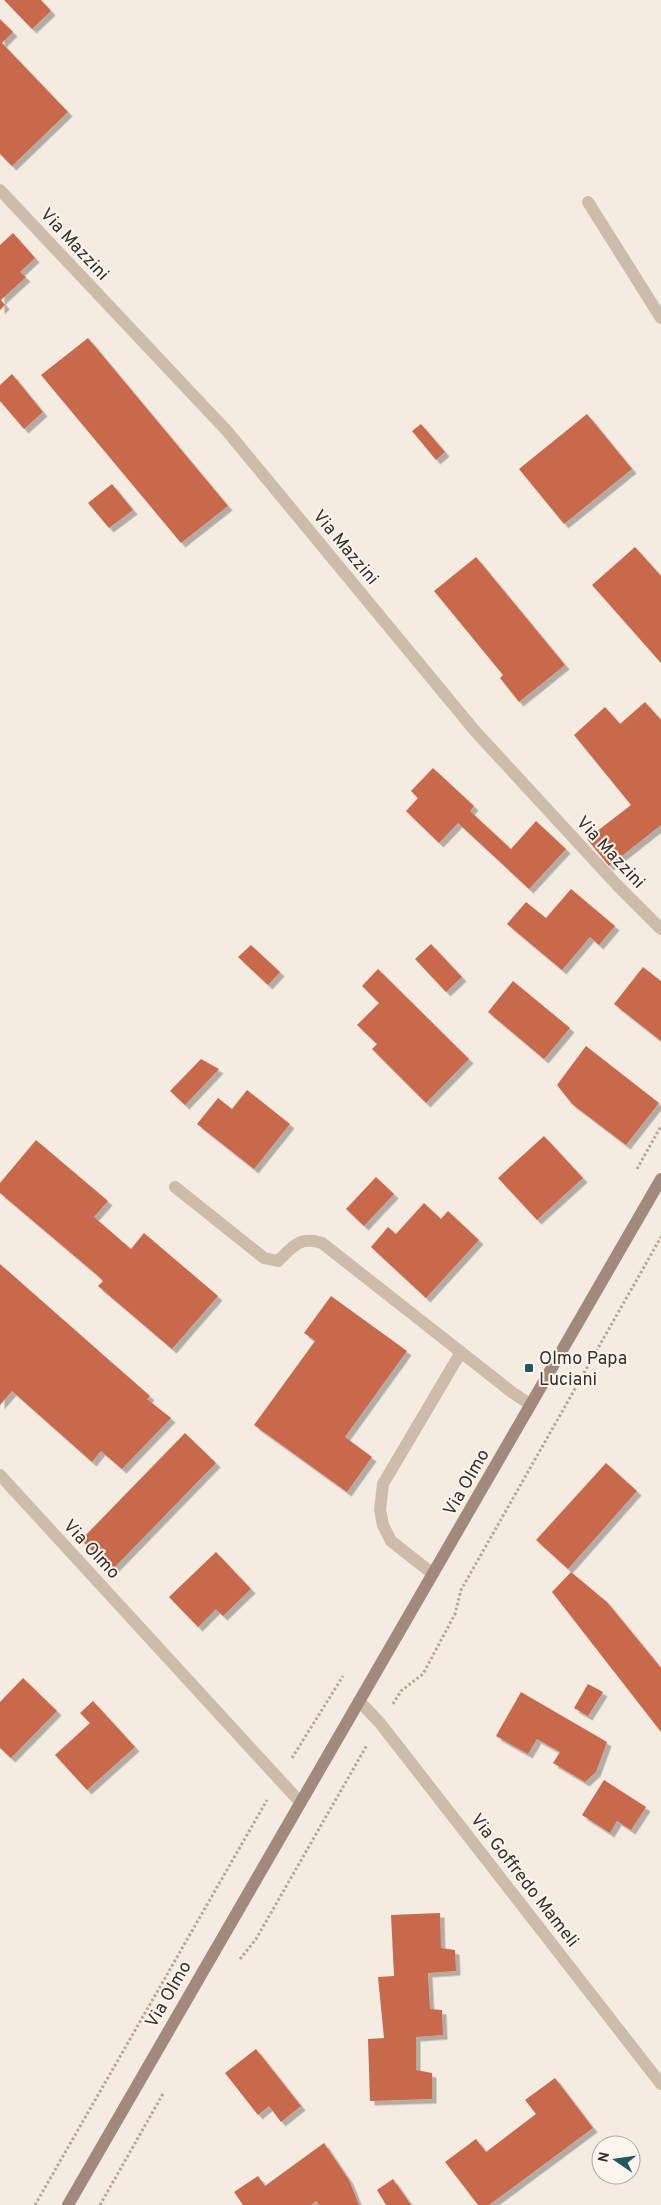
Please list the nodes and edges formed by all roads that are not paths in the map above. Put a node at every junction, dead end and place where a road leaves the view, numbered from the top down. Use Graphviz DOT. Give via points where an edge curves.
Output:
graph roads {
  1 [pos="0,190"];
  2 [pos="588,202"];
  3 [pos="661,318"];
  4 [pos="661,929"];
  5 [pos="661,1180"];
  6 [pos="175,1187"];
  7 [pos="461,1352"];
  8 [pos="530,1404"];
  9 [pos="0,1475"];
  10 [pos="433,1574"];
  11 [pos="358,1701"];
  12 [pos="300,1802"];
  13 [pos="661,2084"];
  14 [pos="68,2205"];
  1 -- 4 [label="street, Via Mazzini" via="227,430 476,730"];
  2 -- 3 [label="street"];
  5 -- 8 [label="street, Via Olmo"];
  6 -- 7 [label="street" via="264,1258 278,1261 295,1244 308,1239 322,1243"];
  7 -- 8 [label="street"];
  7 -- 10 [label="street" via="383,1484 382,1525 391,1542"];
  8 -- 10 [label="street, Via Olmo"];
  9 -- 12 [label="street, Via Olmo"];
  10 -- 11 [label="street, Via Olmo"];
  11 -- 12 [label="street, Via Olmo"];
  11 -- 13 [label="street, Via Goffredo Mameli" via="380,1723"];
  12 -- 14 [label="street, Via Olmo"];
}
